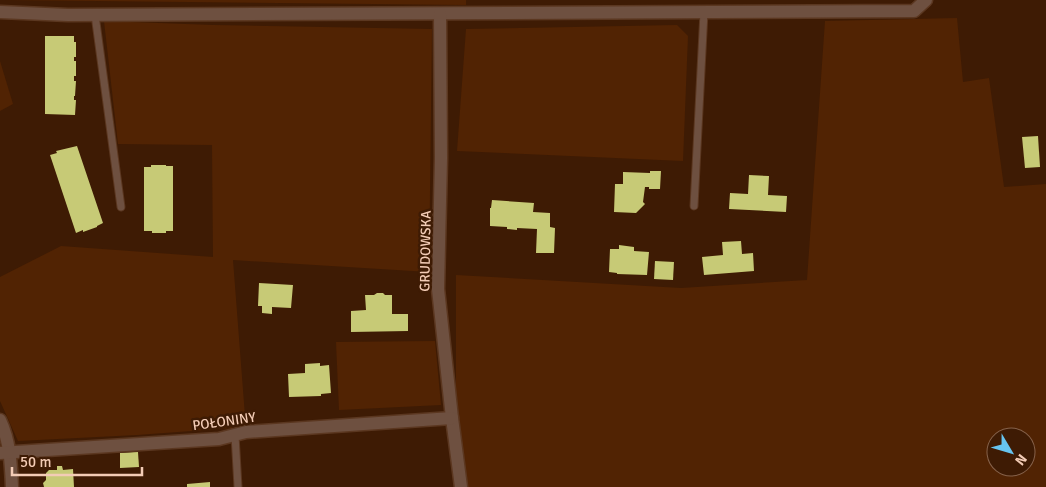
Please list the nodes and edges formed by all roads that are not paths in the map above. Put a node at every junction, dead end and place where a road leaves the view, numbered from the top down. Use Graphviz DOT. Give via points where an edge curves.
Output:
graph roads {
  1 [pos="926,0"];
  2 [pos="0,12"];
  3 [pos="704,12"];
  4 [pos="440,14"];
  5 [pos="96,15"];
  6 [pos="694,206"];
  7 [pos="120,207"];
  8 [pos="452,418"];
  9 [pos="0,420"];
  10 [pos="235,435"];
  11 [pos="5,453"];
  12 [pos="12,487"];
  13 [pos="238,487"];
  14 [pos="461,487"];
  1 -- 3 [label="street" via="914,10"];
  2 -- 5 [label="street"];
  3 -- 4 [label="street"];
  3 -- 6 [label="lane"];
  4 -- 5 [label="street"];
  4 -- 8 [label="street, GRUDOWSKA" via="438,290"];
  5 -- 7 [label="lane"];
  8 -- 10 [label="street, POŁONINY"];
  8 -- 14 [label="street, GRUDOWSKA"];
  9 -- 11 [label="street" via="4,428"];
  10 -- 11 [label="street, POŁONINY" via="219,439"];
  10 -- 13 [label="lane"];
  11 -- 12 [label="street"];
}
